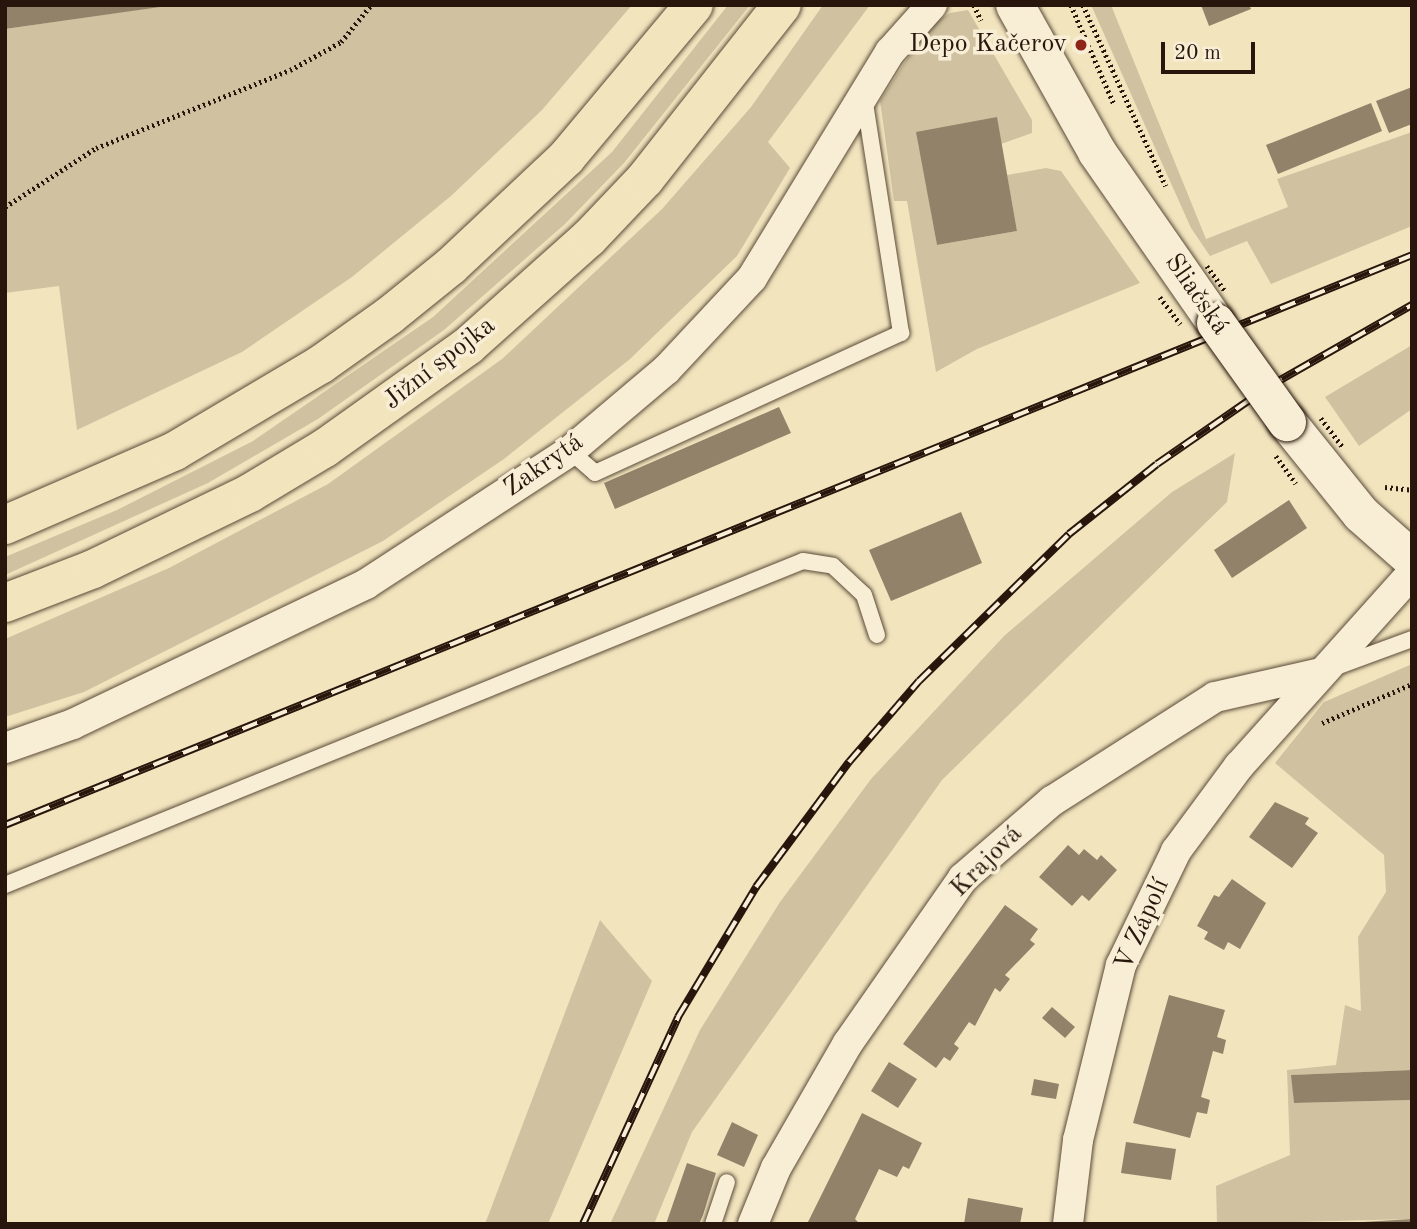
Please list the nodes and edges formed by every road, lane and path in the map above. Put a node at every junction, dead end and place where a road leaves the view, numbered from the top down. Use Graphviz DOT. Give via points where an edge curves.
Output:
graph roads {
  1 [pos="371,5"];
  2 [pos="694,5"];
  3 [pos="782,5"];
  4 [pos="932,5"];
  5 [pos="1015,5"];
  6 [pos="1071,5"];
  7 [pos="1083,5"];
  8 [pos="1083,40"];
  9 [pos="864,94"];
  10 [pos="1169,192"];
  11 [pos="5,207"];
  12 [pos="570,451"];
  13 [pos="1375,486"];
  14 [pos="1412,490"];
  15 [pos="5,525"];
  16 [pos="1412,559"];
  17 [pos="1412,573"];
  18 [pos="5,603"];
  19 [pos="877,635"];
  20 [pos="1412,639"];
  21 [pos="1321,673"];
  22 [pos="1412,684"];
  23 [pos="1312,727"];
  24 [pos="5,748"];
  25 [pos="5,885"];
  26 [pos="727,1182"];
  27 [pos="713,1224"];
  28 [pos="753,1224"];
  29 [pos="1068,1224"];
  1 -- 11 [label="path" via="341,42 290,70 96,148"];
  2 -- 15 [label="highway" via="566,158 510,214 388,316 320,365 175,451"];
  3 -- 18 [label="highway, Jižní spojka" via="645,179 569,257 468,346 325,448 250,493 104,564"];
  4 -- 9 [label="street, Zakrytá" via="897,43"];
  5 -- 16 [label="street, Sliačská, bridge" via="1097,152 1318,466"];
  6 -- 8 [label="path"];
  7 -- 10 [label="path"];
  9 -- 12 [label="street, Zakrytá" via="752,278 666,370"];
  9 -- 12 [label="lane" via="901,333 595,473"];
  12 -- 24 [label="street, Zakrytá" via="366,584 73,724"];
  13 -- 14 [label="path"];
  17 -- 21 [label="street, V Zápolí"];
  19 -- 25 [label="lane" via="864,595 833,566 803,561"];
  20 -- 21 [label="lane, V Zápolí"];
  21 -- 28 [label="street, Krajová" via="1215,697 1052,801 963,878 848,1043 775,1168"];
  21 -- 29 [label="street, V Zápolí" via="1239,766 1177,851 1121,965 1078,1140"];
  22 -- 23 [label="path"];
  26 -- 27 [label="lane"];
}
